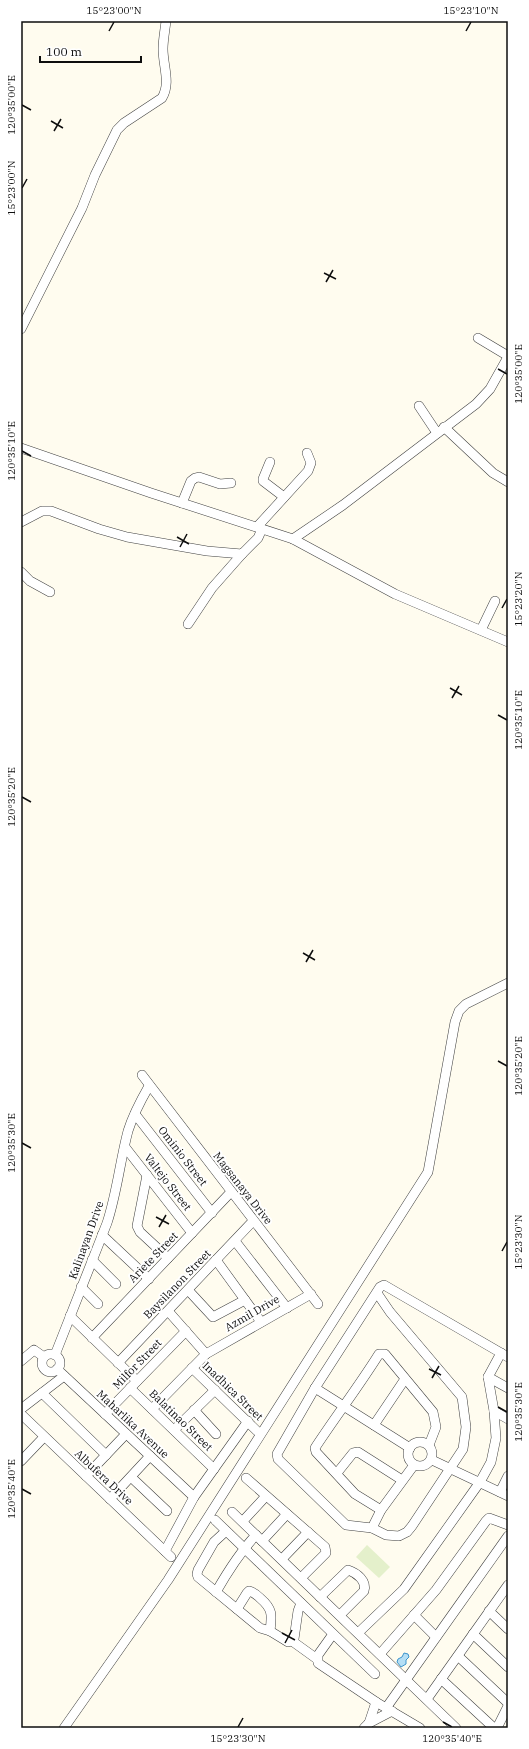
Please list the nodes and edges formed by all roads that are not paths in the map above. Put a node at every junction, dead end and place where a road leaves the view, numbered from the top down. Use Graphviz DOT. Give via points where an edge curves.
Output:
graph roads {
  1 [pos="166,21"];
  2 [pos="21,329"];
  3 [pos="478,338"];
  4 [pos="508,356"];
  5 [pos="418,406"];
  6 [pos="441,430"];
  7 [pos="21,448"];
  8 [pos="307,453"];
  9 [pos="270,462"];
  10 [pos="508,482"];
  11 [pos="231,483"];
  12 [pos="284,497"];
  13 [pos="182,503"];
  14 [pos="21,522"];
  15 [pos="259,528"];
  16 [pos="293,539"];
  17 [pos="242,554"];
  18 [pos="21,572"];
  19 [pos="50,592"];
  20 [pos="495,601"];
  21 [pos="188,624"];
  22 [pos="481,630"];
  23 [pos="508,642"];
  24 [pos="508,983"];
  25 [pos="142,1075"];
  26 [pos="149,1086"];
  27 [pos="135,1114"];
  28 [pos="125,1147"];
  29 [pos="147,1175"];
  30 [pos="231,1192"];
  31 [pos="212,1213"];
  32 [pos="253,1221"];
  33 [pos="192,1232"];
  34 [pos="102,1235"];
  35 [pos="235,1241"];
  36 [pos="168,1258"];
  37 [pos="92,1260"];
  38 [pos="216,1260"];
  39 [pos="148,1278"];
  40 [pos="116,1284"];
  41 [pos="81,1287"];
  42 [pos="188,1290"];
  43 [pos="377,1293"];
  44 [pos="310,1294"];
  45 [pos="245,1300"];
  46 [pos="98,1304"];
  47 [pos="318,1304"];
  48 [pos="287,1308"];
  49 [pos="168,1311"];
  50 [pos="70,1316"];
  51 [pos="261,1322"];
  52 [pos="186,1331"];
  53 [pos="92,1338"];
  54 [pos="206,1354"];
  55 [pos="55,1355"];
  56 [pos="504,1355"];
  57 [pos="23,1357"];
  58 [pos="44,1358"];
  59 [pos="118,1363"];
  60 [pos="192,1368"];
  61 [pos="61,1372"];
  62 [pos="488,1377"];
  63 [pos="405,1379"];
  64 [pos="137,1381"];
  65 [pos="130,1388"];
  66 [pos="315,1388"];
  67 [pos="508,1388"];
  68 [pos="215,1390"];
  69 [pos="42,1393"];
  70 [pos="343,1406"];
  71 [pos="21,1409"];
  72 [pos="152,1409"];
  73 [pos="194,1410"];
  74 [pos="494,1412"];
  75 [pos="21,1414"];
  76 [pos="105,1414"];
  77 [pos="508,1419"];
  78 [pos="248,1421"];
  79 [pos="374,1425"];
  80 [pos="174,1430"];
  81 [pos="257,1431"];
  82 [pos="126,1434"];
  83 [pos="216,1434"];
  84 [pos="44,1437"];
  85 [pos="429,1446"];
  86 [pos="410,1448"];
  87 [pos="106,1455"];
  88 [pos="150,1456"];
  89 [pos="432,1460"];
  90 [pos="21,1461"];
  91 [pos="414,1465"];
  92 [pos="214,1469"];
  93 [pos="451,1469"];
  94 [pos="337,1472"];
  95 [pos="86,1476"];
  96 [pos="508,1476"];
  97 [pos="130,1477"];
  98 [pos="246,1478"];
  99 [pos="402,1480"];
  100 [pos="480,1482"];
  101 [pos="504,1494"];
  102 [pos="266,1496"];
  103 [pos="194,1497"];
  104 [pos="110,1499"];
  105 [pos="381,1510"];
  106 [pos="166,1511"];
  107 [pos="232,1512"];
  108 [pos="287,1514"];
  109 [pos="214,1520"];
  110 [pos="243,1522"];
  111 [pos="508,1525"];
  112 [pos="372,1528"];
  113 [pos="226,1531"];
  114 [pos="308,1532"];
  115 [pos="508,1536"];
  116 [pos="259,1538"];
  117 [pos="244,1548"];
  118 [pos="282,1560"];
  119 [pos="302,1578"];
  120 [pos="507,1589"];
  121 [pos="216,1592"];
  122 [pos="320,1597"];
  123 [pos="301,1603"];
  124 [pos="237,1609"];
  125 [pos="489,1611"];
  126 [pos="340,1615"];
  127 [pos="414,1615"];
  128 [pos="508,1629"];
  129 [pos="270,1631"];
  130 [pos="358,1633"];
  131 [pos="333,1634"];
  132 [pos="473,1634"];
  133 [pos="436,1637"];
  134 [pos="292,1641"];
  135 [pos="380,1654"];
  136 [pos="458,1656"];
  137 [pos="317,1659"];
  138 [pos="508,1667"];
  139 [pos="375,1674"];
  140 [pos="441,1679"];
  141 [pos="406,1680"];
  142 [pos="427,1699"];
  143 [pos="376,1702"];
  144 [pos="508,1703"];
  145 [pos="508,1706"];
  146 [pos="389,1710"];
  147 [pos="367,1726"];
  148 [pos="64,1728"];
  149 [pos="420,1728"];
  150 [pos="456,1728"];
  151 [pos="495,1728"];
  1 -- 2 [label="street" via="163,50 165,92 159,101 117,130 82,208"];
  3 -- 4 [label="street"];
  4 -- 6 [label="street" via="485,395"];
  5 -- 6 [label="street"];
  6 -- 10 [label="street" via="493,474"];
  6 -- 16 [label="street" via="343,505"];
  7 -- 13 [label="street"];
  8 -- 12 [label="street" via="311,466"];
  9 -- 12 [label="street" via="262,479"];
  11 -- 13 [label="street" via="220,484 195,478 191,481"];
  12 -- 15 [label="street"];
  13 -- 15 [label="street"];
  14 -- 17 [label="street" via="42,512 51,511 127,537 207,551"];
  15 -- 16 [label="street"];
  15 -- 17 [label="street" via="258,538"];
  16 -- 22 [label="street" via="395,594"];
  17 -- 21 [label="street" via="212,588"];
  18 -- 19 [label="street" via="30,581"];
  20 -- 22 [label="street"];
  22 -- 23 [label="street"];
  24 -- 148 [label="street" via="466,1004 459,1011 428,1172 168,1580"];
  25 -- 26 [label="street, Magsanaya Drive"];
  26 -- 27 [label="street, Kalinayan Drive"];
  26 -- 30 [label="street, Magsanaya Drive"];
  27 -- 28 [label="street, Kalinayan Drive"];
  27 -- 31 [label="street, Ominio Street"];
  28 -- 29 [label="street, Valtejo Street"];
  28 -- 34 [label="street, Kalinayan Drive" via="113,1206"];
  29 -- 33 [label="street, Valtejo Street"];
  29 -- 36 [label="street" via="137,1226 140,1232"];
  30 -- 31 [label="street, Ariete Street"];
  30 -- 32 [label="street, Magsanaya Drive"];
  31 -- 33 [label="street, Ariete Street"];
  32 -- 35 [label="street, Baysilanon Street"];
  32 -- 44 [label="street, Magsanaya Drive"];
  33 -- 36 [label="street, Ariete Street"];
  34 -- 37 [label="street, Kalinayan Drive"];
  34 -- 39 [label="street"];
  35 -- 38 [label="street, Baysilanon Street"];
  35 -- 48 [label="street"];
  36 -- 39 [label="street, Ariete Street"];
  37 -- 40 [label="street"];
  37 -- 41 [label="street, Kalinayan Drive"];
  38 -- 42 [label="street, Baysilanon Street"];
  38 -- 45 [label="street"];
  39 -- 53 [label="street, Ariete Street"];
  41 -- 46 [label="street"];
  41 -- 50 [label="street, Kalinayan Drive"];
  42 -- 45 [label="street" via="213,1317"];
  42 -- 49 [label="street, Baysilanon Street"];
  43 -- 56 [label="street" via="384,1285"];
  43 -- 66 [label="street"];
  43 -- 93 [label="street" via="462,1397 466,1427 463,1449"];
  44 -- 47 [label="street, Magsanaya Drive"];
  44 -- 48 [label="street, Azmil Drive"];
  45 -- 51 [label="street"];
  48 -- 51 [label="street, Azmil Drive"];
  49 -- 52 [label="street"];
  49 -- 59 [label="street, Baysilanon Street"];
  50 -- 53 [label="street"];
  50 -- 55 [label="street, Kalinayan Drive"];
  51 -- 54 [label="street, Azmil Drive"];
  52 -- 54 [label="street"];
  52 -- 64 [label="street, Milfor Street"];
  53 -- 59 [label="street"];
  54 -- 60 [label="street, Azmil Drive"];
  55 -- 58 [label="street" via="50,1354"];
  55 -- 61 [label="street" via="60,1361"];
  56 -- 62 [label="street"];
  57 -- 58 [label="street" via="34,1350"];
  58 -- 61 [label="street" via="44,1368 52,1372"];
  59 -- 64 [label="street"];
  60 -- 68 [label="street, Inadhica Street"];
  60 -- 72 [label="street, Azmil Drive"];
  61 -- 69 [label="street"];
  61 -- 76 [label="street, Maharlika Avenue"];
  62 -- 67 [label="street"];
  62 -- 74 [label="street"];
  63 -- 70 [label="street" via="385,1354 379,1354"];
  63 -- 79 [label="street"];
  63 -- 85 [label="street" via="434,1412 436,1427"];
  64 -- 65 [label="street, Milfor Street"];
  65 -- 72 [label="street, Balatinao Street"];
  65 -- 76 [label="street, Milfor Street"];
  66 -- 70 [label="street"];
  66 -- 112 [label="street" via="279,1450 278,1459 346,1524"];
  68 -- 73 [label="street"];
  68 -- 78 [label="street, Inadhica Street"];
  69 -- 71 [label="street"];
  69 -- 87 [label="street"];
  70 -- 79 [label="street"];
  70 -- 94 [label="street" via="315,1448"];
  72 -- 80 [label="street, Balatinao Street"];
  73 -- 80 [label="street"];
  73 -- 83 [label="street"];
  74 -- 77 [label="street"];
  74 -- 100 [label="street" via="496,1438 491,1462"];
  75 -- 84 [label="street, Albufera Drive"];
  76 -- 82 [label="street, Maharlika Avenue"];
  78 -- 81 [label="street, Inadhica Street"];
  78 -- 92 [label="street"];
  79 -- 86 [label="street"];
  80 -- 92 [label="street, Balatinao Street"];
  82 -- 87 [label="street"];
  82 -- 88 [label="street, Maharlika Avenue"];
  84 -- 90 [label="street"];
  84 -- 95 [label="street, Albufera Drive"];
  85 -- 86 [label="street" via="425,1442 419,1442"];
  85 -- 89 [label="street" via="433,1452"];
  86 -- 91 [label="street" via="409,1460"];
  87 -- 95 [label="street"];
  88 -- 97 [label="street"];
  88 -- 103 [label="street, Maharlika Avenue"];
  89 -- 91 [label="street" via="420,1467"];
  89 -- 93 [label="street"];
  91 -- 99 [label="street"];
  92 -- 103 [label="street"];
  93 -- 100 [label="street"];
  93 -- 112 [label="street" via="407,1532 400,1536 386,1535"];
  94 -- 99 [label="street" via="353,1453 358,1452"];
  94 -- 105 [label="street" via="355,1494"];
  95 -- 104 [label="street, Albufera Drive"];
  96 -- 101 [label="street"];
  97 -- 104 [label="street"];
  97 -- 106 [label="street"];
  98 -- 102 [label="street"];
  99 -- 105 [label="street"];
  100 -- 101 [label="street"];
  100 -- 130 [label="street" via="404,1589"];
  102 -- 108 [label="street"];
  102 -- 110 [label="street"];
  103 -- 104 [label="street, Albufera Drive" via="168,1554"];
  105 -- 112 [label="street"];
  107 -- 110 [label="street"];
  108 -- 114 [label="street"];
  108 -- 116 [label="street"];
  109 -- 113 [label="street"];
  110 -- 116 [label="street"];
  111 -- 127 [label="street" via="489,1518 436,1590"];
  113 -- 117 [label="street"];
  113 -- 121 [label="street" via="214,1542 197,1574 198,1578"];
  114 -- 118 [label="street"];
  114 -- 119 [label="street" via="327,1550"];
  115 -- 133 [label="street"];
  116 -- 117 [label="street"];
  116 -- 118 [label="street"];
  117 -- 121 [label="street"];
  117 -- 123 [label="street"];
  118 -- 119 [label="street"];
  119 -- 122 [label="street"];
  120 -- 125 [label="street"];
  121 -- 124 [label="street"];
  122 -- 126 [label="street"];
  122 -- 126 [label="street" via="348,1570 364,1581 364,1591"];
  123 -- 131 [label="street"];
  123 -- 134 [label="street"];
  124 -- 129 [label="street" via="260,1628"];
  124 -- 129 [label="street" via="247,1593 253,1592 269,1606"];
  125 -- 128 [label="street"];
  125 -- 132 [label="street"];
  126 -- 130 [label="street"];
  127 -- 133 [label="street"];
  127 -- 135 [label="street"];
  129 -- 134 [label="street" via="288,1642"];
  130 -- 135 [label="street"];
  131 -- 137 [label="street"];
  131 -- 139 [label="street"];
  132 -- 136 [label="street"];
  132 -- 138 [label="street"];
  133 -- 141 [label="street"];
  134 -- 137 [label="street"];
  135 -- 141 [label="street"];
  136 -- 140 [label="street"];
  136 -- 144 [label="street"];
  137 -- 143 [label="street" via="318,1663"];
  140 -- 142 [label="street"];
  140 -- 151 [label="street"];
  141 -- 142 [label="street"];
  141 -- 146 [label="street"];
  142 -- 150 [label="street"];
  143 -- 146 [label="street"];
  143 -- 147 [label="street"];
  145 -- 151 [label="street"];
  146 -- 147 [label="street"];
  146 -- 149 [label="street"];
}
